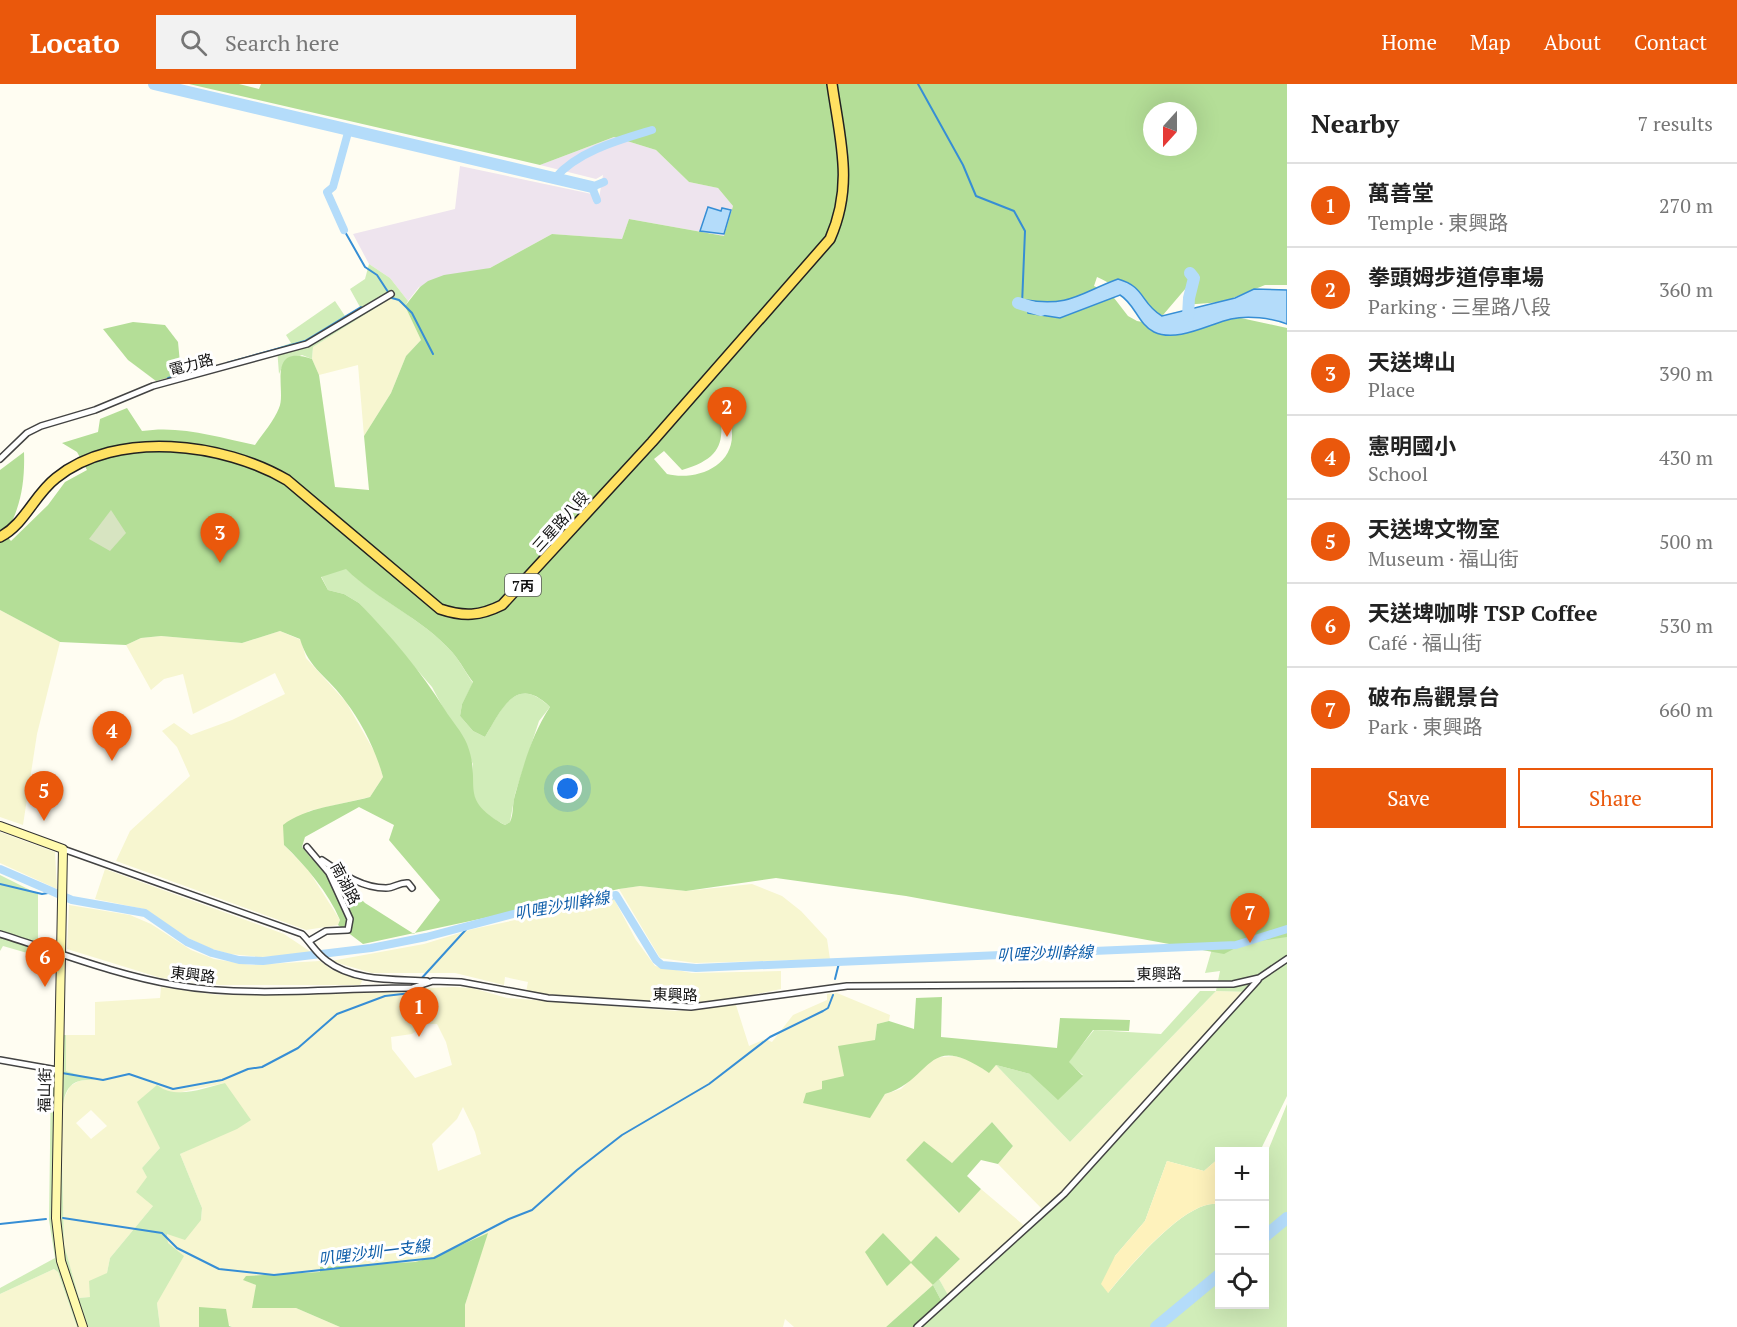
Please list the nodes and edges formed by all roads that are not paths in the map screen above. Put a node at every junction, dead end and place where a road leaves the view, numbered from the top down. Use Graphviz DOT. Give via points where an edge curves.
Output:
graph roads {
  1 [pos="832,84"];
  2 [pos="391,294"];
  3 [pos="0,459"];
  4 [pos="0,537"];
  5 [pos="0,826"];
  6 [pos="306,847"];
  7 [pos="63,849"];
  8 [pos="315,856"];
  9 [pos="412,888"];
  10 [pos="0,934"];
  11 [pos="309,941"];
  12 [pos="62,954"];
  13 [pos="1287,959"];
  14 [pos="1262,976"];
  15 [pos="433,981"];
  16 [pos="0,1060"];
  17 [pos="57,1070"];
  18 [pos="83,1327"];
  19 [pos="917,1327"];
  1 -- 4 [label="main road, 三星路八段 / 7丙" via="845,185 843,204 830,239 502,605 470,615 440,609 287,480 260,465 165,446 133,446 59,476 44,487 12,530"];
  2 -- 3 [label="street, 電力路" via="307,344 153,386 95,410 41,426 27,433"];
  5 -- 7 [label="street"];
  6 -- 8 [label="street, 南湖路"];
  7 -- 11 [label="street" via="302,934"];
  7 -- 12 [label="street, 福山街"];
  8 -- 9 [label="street" via="350,879 372,887 387,888 401,882"];
  8 -- 11 [label="street, 南湖路" via="329,873 351,918 348,930 326,931"];
  10 -- 12 [label="street, 東興路"];
  11 -- 15 [label="street" via="336,967 364,976"];
  12 -- 15 [label="street, 東興路" via="151,981 212,989 412,988"];
  12 -- 17 [label="street, 福山街"];
  13 -- 14 [label="street, 東興路"];
  14 -- 15 [label="street, 東興路" via="1233,984 828,987 691,1007 548,998 461,982"];
  14 -- 19 [label="street" via="1064,1194"];
  16 -- 17 [label="street"];
  17 -- 18 [label="street, 福山街" via="56,1218 61,1261"];
}
